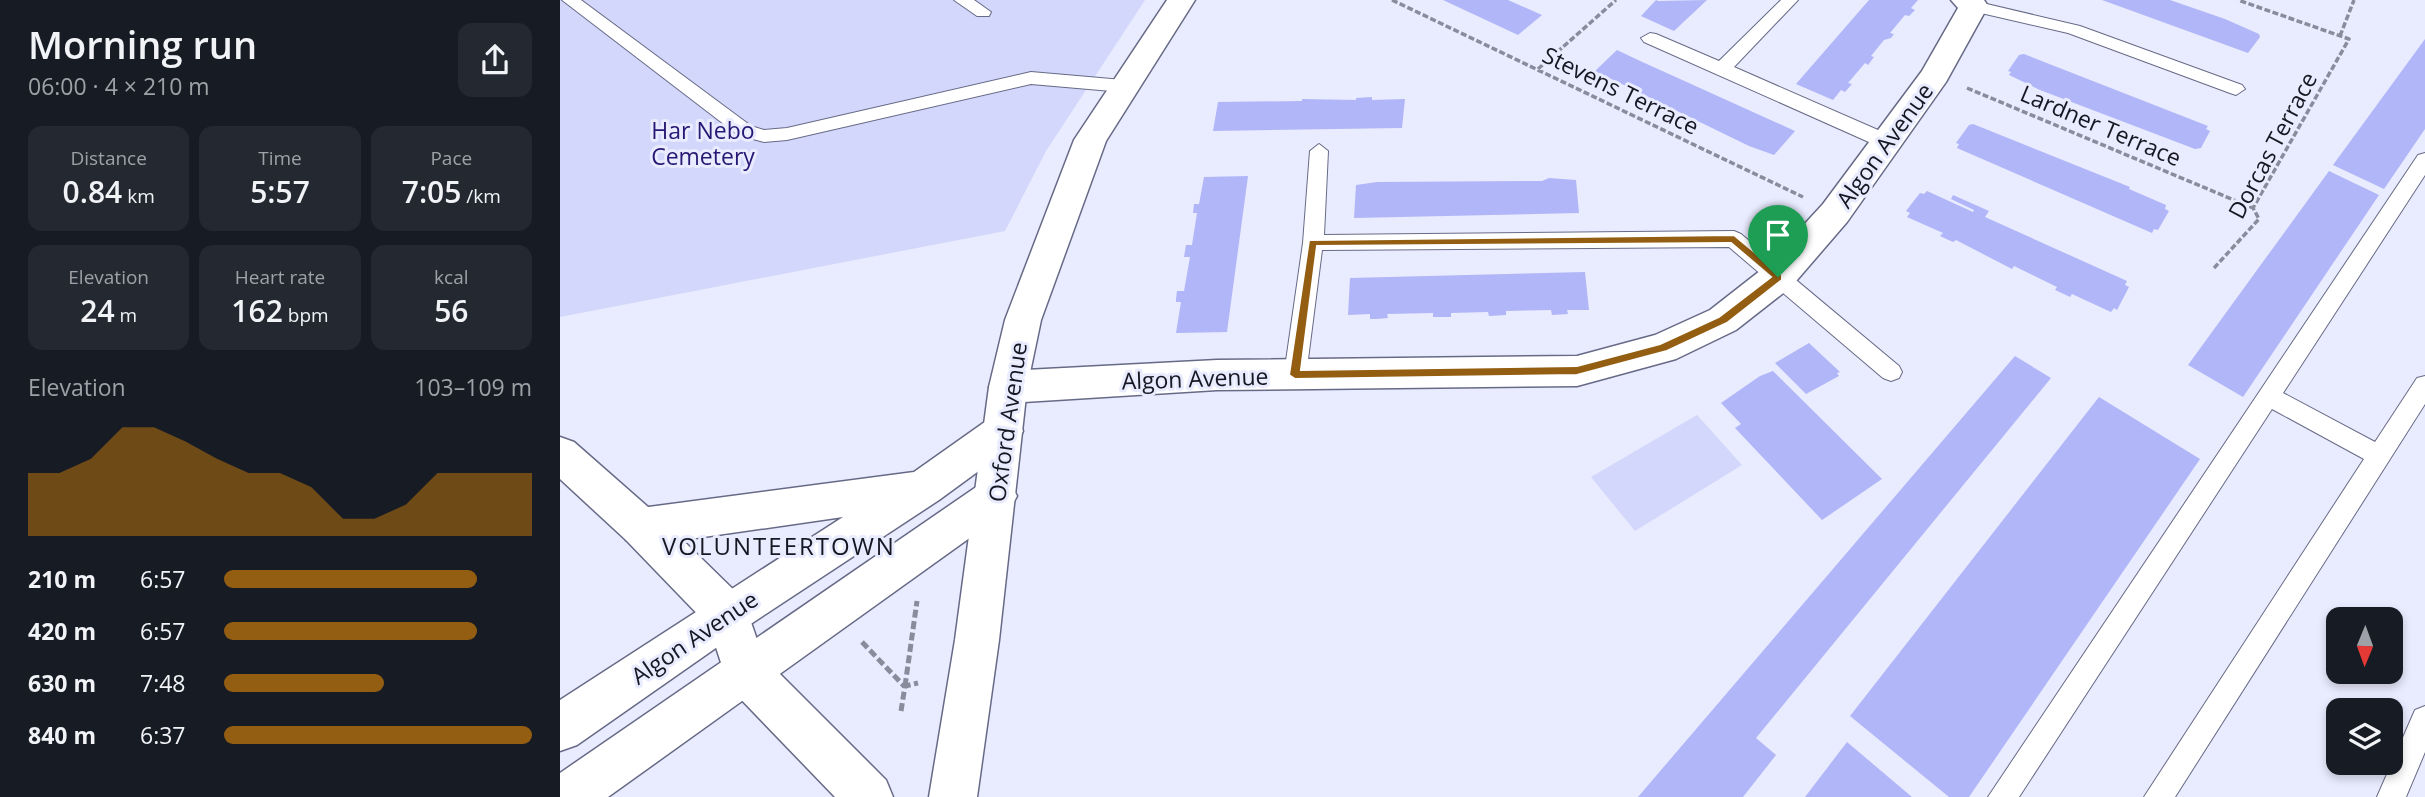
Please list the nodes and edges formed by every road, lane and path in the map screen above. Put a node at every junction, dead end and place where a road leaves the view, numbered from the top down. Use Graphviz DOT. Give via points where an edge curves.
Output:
graph roads {
  1 [pos="570,0"];
  2 [pos="962,0"];
  3 [pos="1181,0"];
  4 [pos="1392,0"];
  5 [pos="1616,0"];
  6 [pos="1790,0"];
  7 [pos="2238,0"];
  8 [pos="2354,0"];
  9 [pos="1970,3"];
  10 [pos="983,12"];
  11 [pos="2340,36"];
  12 [pos="1650,38"];
  13 [pos="1538,69"];
  14 [pos="1722,69"];
  15 [pos="1935,75"];
  16 [pos="1123,86"];
  17 [pos="2236,89"];
  18 [pos="1887,142"];
  19 [pos="1319,151"];
  20 [pos="2425,160"];
  21 [pos="2253,208"];
  22 [pos="1835,213"];
  23 [pos="1312,243"];
  24 [pos="2214,268"];
  25 [pos="1778,277"];
  26 [pos="1891,372"];
  27 [pos="1295,375"];
  28 [pos="2425,385"];
  29 [pos="1008,387"];
  30 [pos="2268,397"];
  31 [pos="1003,431"];
  32 [pos="560,454"];
  33 [pos="2379,456"];
  34 [pos="925,487"];
  35 [pos="996,496"];
  36 [pos="641,527"];
  37 [pos="917,599"];
  38 [pos="727,614"];
  39 [pos="852,632"];
  40 [pos="745,671"];
  41 [pos="918,683"];
  42 [pos="905,686"];
  43 [pos="901,710"];
  44 [pos="2425,720"];
  45 [pos="560,728"];
  46 [pos="567,797"];
  47 [pos="869,797"];
  48 [pos="953,797"];
  49 [pos="2002,797"];
  50 [pos="2158,797"];
  51 [pos="2391,797"];
  1 -- 16 [label="lane" via="745,131 764,136 1031,78"];
  2 -- 10 [label="lane"];
  3 -- 16 [label="street, Oxford Avenue"];
  4 -- 13 [label="path, Stevens Terrace"];
  5 -- 13 [label="path"];
  6 -- 14 [label="lane"];
  7 -- 11 [label="path"];
  8 -- 11 [label="path, Dorcas Terrace"];
  9 -- 15 [label="street, Algon Avenue"];
  9 -- 17 [label="lane" via="2059,25"];
  11 -- 21 [label="path, Dorcas Terrace" via="2349,39"];
  12 -- 14 [label="lane"];
  13 -- 22 [label="path, Stevens Terrace"];
  14 -- 18 [label="lane"];
  15 -- 18 [label="street, Algon Avenue"];
  15 -- 21 [label="path, Lardner Terrace"];
  16 -- 29 [label="street, Oxford Avenue" via="1090,140 1052,235 1023,320"];
  18 -- 22 [label="street, Algon Avenue"];
  19 -- 23 [label="lane"];
  20 -- 30 [label="lane"];
  21 -- 24 [label="path, Dorcas Terrace" via="2259,219"];
  22 -- 25 [label="street, Algon Avenue"];
  23 -- 25 [label="lane" via="1734,239"];
  23 -- 27 [label="lane"];
  25 -- 26 [label="lane"];
  25 -- 27 [label="street, Algon Avenue" via="1723,320 1687,337 1577,371"];
  27 -- 29 [label="street, Algon Avenue"];
  28 -- 33 [label="lane"];
  29 -- 31 [label="street, Oxford Avenue"];
  30 -- 33 [label="lane"];
  30 -- 49 [label="lane"];
  31 -- 34 [label="street, Algon Avenue"];
  31 -- 35 [label="street, Oxford Avenue"];
  32 -- 36 [label="street"];
  33 -- 50 [label="lane"];
  34 -- 36 [label="street"];
  34 -- 38 [label="street, Algon Avenue"];
  35 -- 40 [label="street"];
  35 -- 48 [label="street, Oxford Avenue"];
  36 -- 38 [label="street"];
  37 -- 42 [label="path"];
  38 -- 40 [label="street"];
  38 -- 45 [label="street, Algon Avenue"];
  39 -- 42 [label="path"];
  40 -- 46 [label="street"];
  40 -- 47 [label="street"];
  41 -- 42 [label="path"];
  42 -- 43 [label="path"];
  44 -- 51 [label="lane"];
}
